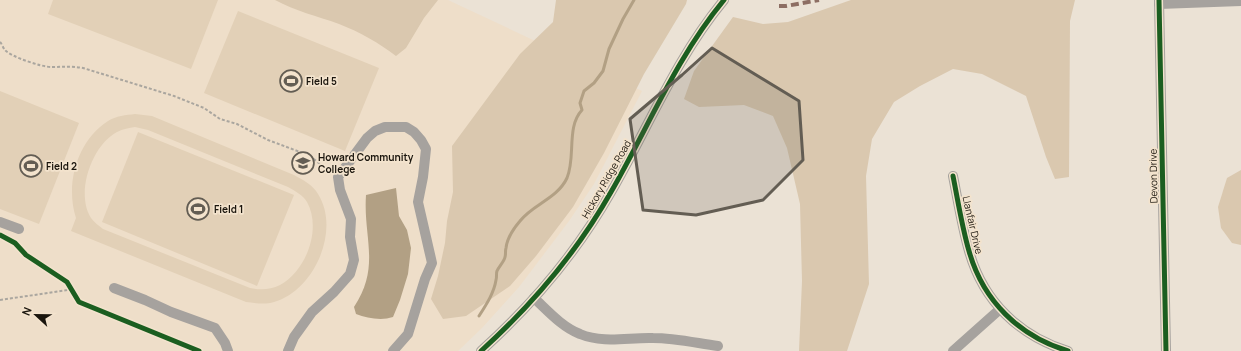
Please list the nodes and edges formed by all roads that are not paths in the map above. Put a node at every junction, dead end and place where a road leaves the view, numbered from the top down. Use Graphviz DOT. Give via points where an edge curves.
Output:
graph roads {
  1 [pos="724,0"];
  2 [pos="1241,1"];
  3 [pos="1159,2"];
  4 [pos="952,176"];
  5 [pos="0,222"];
  6 [pos="19,229"];
  7 [pos="114,288"];
  8 [pos="534,298"];
  9 [pos="1000,310"];
  10 [pos="718,346"];
  11 [pos="228,351"];
  12 [pos="288,351"];
  13 [pos="393,351"];
  14 [pos="481,351"];
  15 [pos="953,351"];
  16 [pos="1068,351"];
  17 [pos="1166,351"];
  1 -- 8 [label="street, Hickory Ridge Road" via="689,49 611,193 585,234"];
  2 -- 3 [label="street"];
  3 -- 17 [label="street, Devon Drive"];
  4 -- 9 [label="street, Llanfair Drive" via="969,252 978,276"];
  5 -- 6 [label="street"];
  7 -- 11 [label="street" via="214,328"];
  8 -- 10 [label="street" via="570,329 590,338 674,339"];
  8 -- 14 [label="street, Hickory Ridge Road"];
  9 -- 15 [label="street"];
  9 -- 16 [label="street, Llanfair Drive" via="1026,332"];
  12 -- 13 [label="street" via="294,337 312,312 350,274 354,260 350,237 351,220 338,177 367,138 375,131 396,126 406,127 414,132 426,149 418,202 432,263 408,334"];
}
